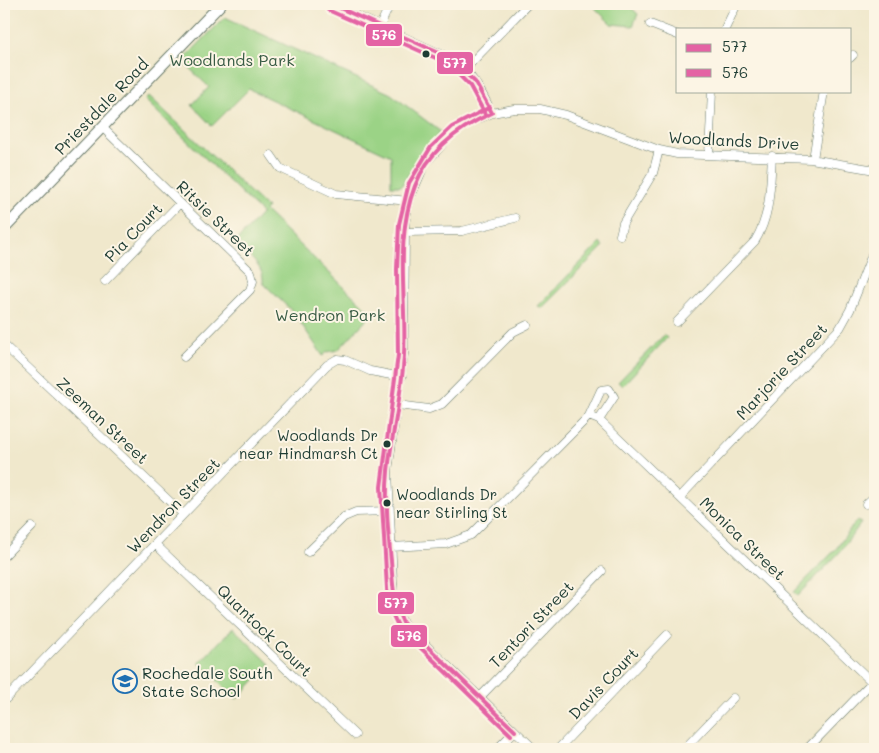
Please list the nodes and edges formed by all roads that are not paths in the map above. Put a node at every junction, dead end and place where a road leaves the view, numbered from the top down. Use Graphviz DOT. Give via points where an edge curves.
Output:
graph roads {
  1 [pos="221,4"];
  2 [pos="331,4"];
  3 [pos="390,4"];
  4 [pos="528,4"];
  5 [pos="737,4"];
  6 [pos="650,24"];
  7 [pos="380,26"];
  8 [pos="725,28"];
  9 [pos="676,34"];
  10 [pos="465,69"];
  11 [pos="712,92"];
  12 [pos="824,92"];
  13 [pos="492,113"];
  14 [pos="102,127"];
  15 [pos="659,150"];
  16 [pos="271,155"];
  17 [pos="709,155"];
  18 [pos="772,156"];
  19 [pos="812,159"];
  20 [pos="875,170"];
  21 [pos="409,201"];
  22 [pos="180,203"];
  23 [pos="515,218"];
  24 [pos="4,229"];
  25 [pos="405,232"];
  26 [pos="620,235"];
  27 [pos="875,247"];
  28 [pos="105,281"];
  29 [pos="677,322"];
  30 [pos="526,325"];
  31 [pos="4,345"];
  32 [pos="184,356"];
  33 [pos="402,377"];
  34 [pos="398,405"];
  35 [pos="589,416"];
  36 [pos="599,420"];
  37 [pos="680,496"];
  38 [pos="875,496"];
  39 [pos="866,504"];
  40 [pos="388,511"];
  41 [pos="183,514"];
  42 [pos="32,527"];
  43 [pos="155,544"];
  44 [pos="391,548"];
  45 [pos="308,552"];
  46 [pos="4,556"];
  47 [pos="602,571"];
  48 [pos="667,635"];
  49 [pos="874,684"];
  50 [pos="480,697"];
  51 [pos="733,698"];
  52 [pos="4,701"];
  53 [pos="515,731"];
  54 [pos="355,735"];
  55 [pos="497,749"];
  56 [pos="534,749"];
  57 [pos="558,749"];
  58 [pos="684,749"];
  59 [pos="807,749"];
  1 -- 14 [label="street, Priestdale Road"];
  2 -- 7 [label="street"];
  3 -- 7 [label="street"];
  4 -- 10 [label="street"];
  5 -- 8 [label="street"];
  6 -- 9 [label="street"];
  7 -- 10 [label="street" via="450,58"];
  10 -- 13 [label="street" via="475,80"];
  11 -- 17 [label="street"];
  12 -- 19 [label="street"];
  13 -- 15 [label="street, Woodlands Drive" via="514,109 553,111"];
  13 -- 21 [label="street, Woodlands Drive" via="452,134 436,150 425,164"];
  14 -- 22 [label="street, Ritsie Street"];
  14 -- 24 [label="street, Priestdale Road"];
  15 -- 17 [label="street, Woodlands Drive"];
  15 -- 26 [label="street" via="646,188 623,223"];
  16 -- 21 [label="street" via="280,168 336,194"];
  17 -- 18 [label="street, Woodlands Drive"];
  18 -- 19 [label="street, Woodlands Drive"];
  18 -- 29 [label="street" via="768,215 764,226 755,241"];
  19 -- 20 [label="street, Woodlands Drive"];
  21 -- 25 [label="street, Woodlands Drive"];
  22 -- 28 [label="street, Pia Court"];
  22 -- 32 [label="street, Ritsie Street" via="251,272 253,281 250,290"];
  23 -- 25 [label="street" via="462,231"];
  25 -- 33 [label="street, Woodlands Drive"];
  27 -- 37 [label="street, Marjorie Street" via="840,328"];
  30 -- 34 [label="street" via="513,332 442,404 429,409"];
  31 -- 41 [label="street, Zeeman Street"];
  33 -- 34 [label="street, Woodlands Drive"];
  33 -- 41 [label="street, Wendron Street" via="370,371 345,360 332,361"];
  34 -- 40 [label="street, Woodlands Drive" via="388,472"];
  35 -- 36 [label="street, Monica Street"];
  35 -- 36 [label="street" via="601,390 609,389 614,397"];
  35 -- 44 [label="street" via="472,535 446,544"];
  36 -- 37 [label="street, Monica Street"];
  37 -- 49 [label="street, Monica Street"];
  38 -- 39 [label="street"];
  40 -- 44 [label="street, Woodlands Drive"];
  40 -- 45 [label="street" via="356,512 344,517"];
  41 -- 43 [label="street, Wendron Street"];
  42 -- 46 [label="street"];
  43 -- 52 [label="street, Wendron Street"];
  43 -- 54 [label="street, Quantock Court"];
  44 -- 50 [label="street, Woodlands Drive" via="397,614"];
  47 -- 50 [label="street, Tentori Street"];
  48 -- 57 [label="street, Davis Court"];
  49 -- 59 [label="street"];
  50 -- 53 [label="street, Woodlands Drive"];
  51 -- 58 [label="street"];
  53 -- 55 [label="street"];
  53 -- 56 [label="street, Woodlands Drive"];
}
